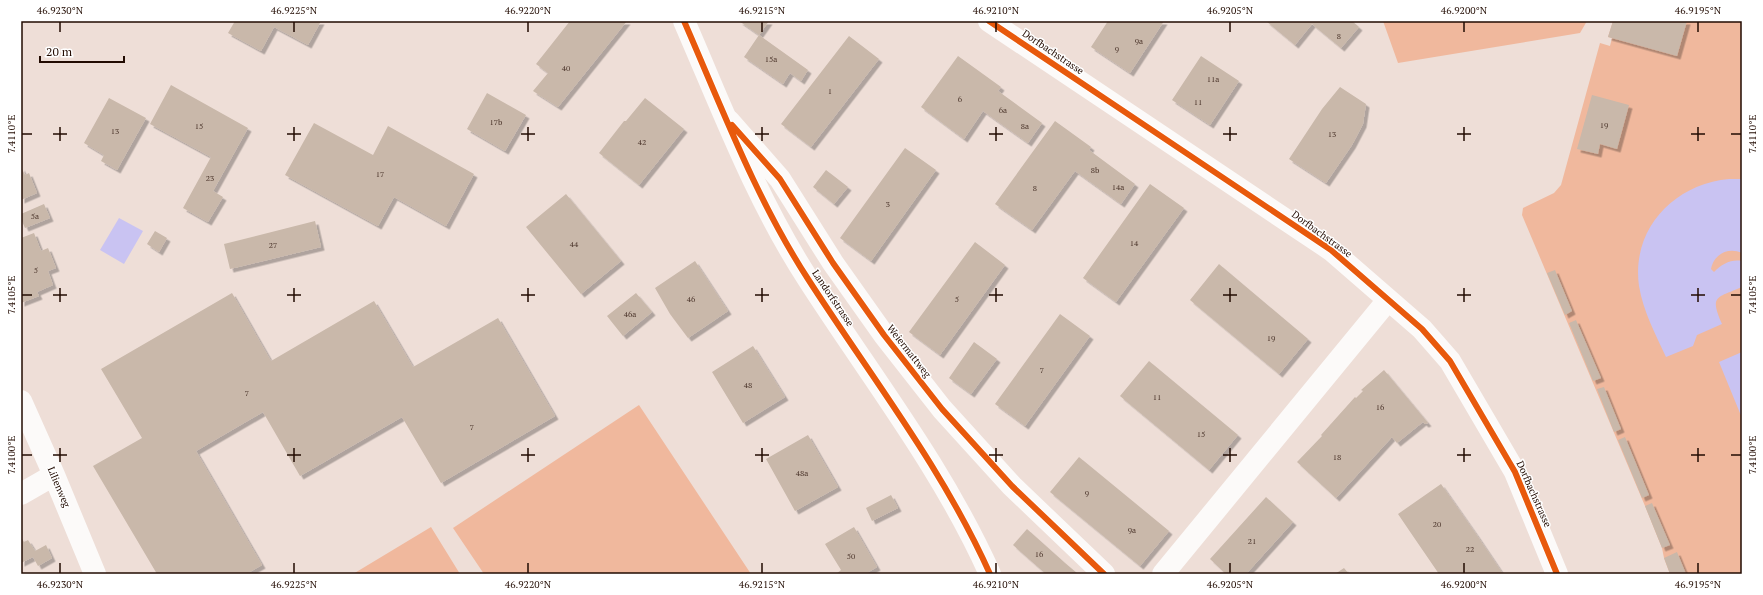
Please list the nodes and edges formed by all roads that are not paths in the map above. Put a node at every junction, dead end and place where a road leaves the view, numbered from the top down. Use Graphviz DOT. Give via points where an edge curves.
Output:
graph roads {
  1 [pos="684,21"];
  2 [pos="989,21"];
  3 [pos="725,118"];
  4 [pos="1388,300"];
  5 [pos="21,401"];
  6 [pos="54,475"];
  7 [pos="21,494"];
  8 [pos="95,574"];
  9 [pos="990,574"];
  10 [pos="1104,574"];
  11 [pos="1163,574"];
  12 [pos="1557,574"];
  1 -- 3 [label="street, Landorfstrasse"];
  2 -- 4 [label="street, Dorfbachstrasse" via="1331,250"];
  3 -- 9 [label="street, Landorfstrasse" via="765,204 807,278 927,457 954,501"];
  3 -- 10 [label="street, Weiermattweg" via="780,179 865,309 942,409 1012,486"];
  4 -- 11 [label="street"];
  4 -- 12 [label="street, Dorfbachstrasse" via="1422,330 1450,361 1515,472"];
  5 -- 6 [label="street, Lilienweg"];
  6 -- 7 [label="street"];
  6 -- 8 [label="street, Lilienweg"];
}
